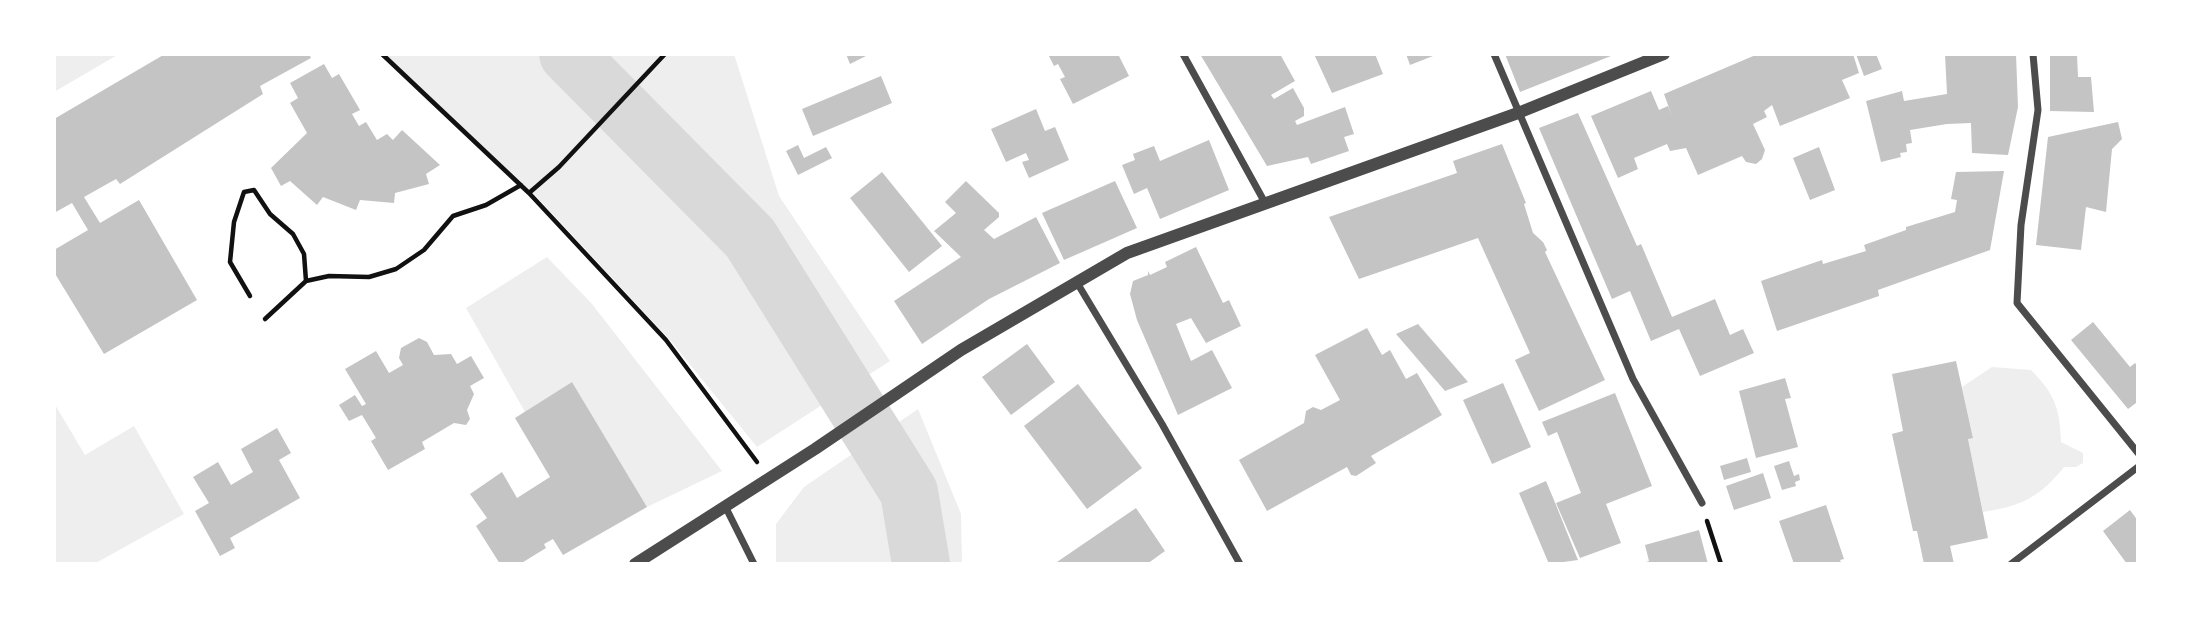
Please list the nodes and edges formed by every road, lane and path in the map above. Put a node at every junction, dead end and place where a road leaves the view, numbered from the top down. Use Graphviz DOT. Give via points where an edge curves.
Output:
graph roads {
  1 [pos="382,54"];
  2 [pos="665,54"];
  3 [pos="1184,54"];
  4 [pos="1494,54"];
  5 [pos="1664,54"];
  6 [pos="2033,54"];
  7 [pos="1518,113"];
  8 [pos="520,185"];
  9 [pos="529,193"];
  10 [pos="1264,201"];
  11 [pos="306,281"];
  12 [pos="1076,281"];
  13 [pos="250,296"];
  14 [pos="264,319"];
  15 [pos="2138,453"];
  16 [pos="2138,467"];
  17 [pos="768,477"];
  18 [pos="1702,503"];
  19 [pos="725,506"];
  20 [pos="635,564"];
  21 [pos="754,564"];
  22 [pos="1240,564"];
  23 [pos="1721,564"];
  24 [pos="2011,564"];
  1 -- 8 [label="path"];
  2 -- 9 [label="path"];
  3 -- 10 [label="street"];
  4 -- 7 [label="street"];
  5 -- 7 [label="street"];
  6 -- 15 [label="street" via="2038,110 2021,225 2017,303"];
  7 -- 10 [label="street"];
  7 -- 18 [label="street" via="1633,379"];
  8 -- 9 [label="path"];
  8 -- 11 [label="path" via="486,205 453,216 424,250 396,270"];
  9 -- 17 [label="path" via="666,340"];
  10 -- 12 [label="street" via="1127,253"];
  11 -- 13 [label="path" via="304,254 293,234 270,215 254,190 244,192 234,222 230,262"];
  11 -- 14 [label="path"];
  12 -- 17 [label="street"];
  12 -- 22 [label="street"];
  16 -- 24 [label="street"];
  17 -- 19 [label="street"];
  18 -- 23 [label="path"];
  19 -- 20 [label="street"];
  19 -- 21 [label="street"];
}
